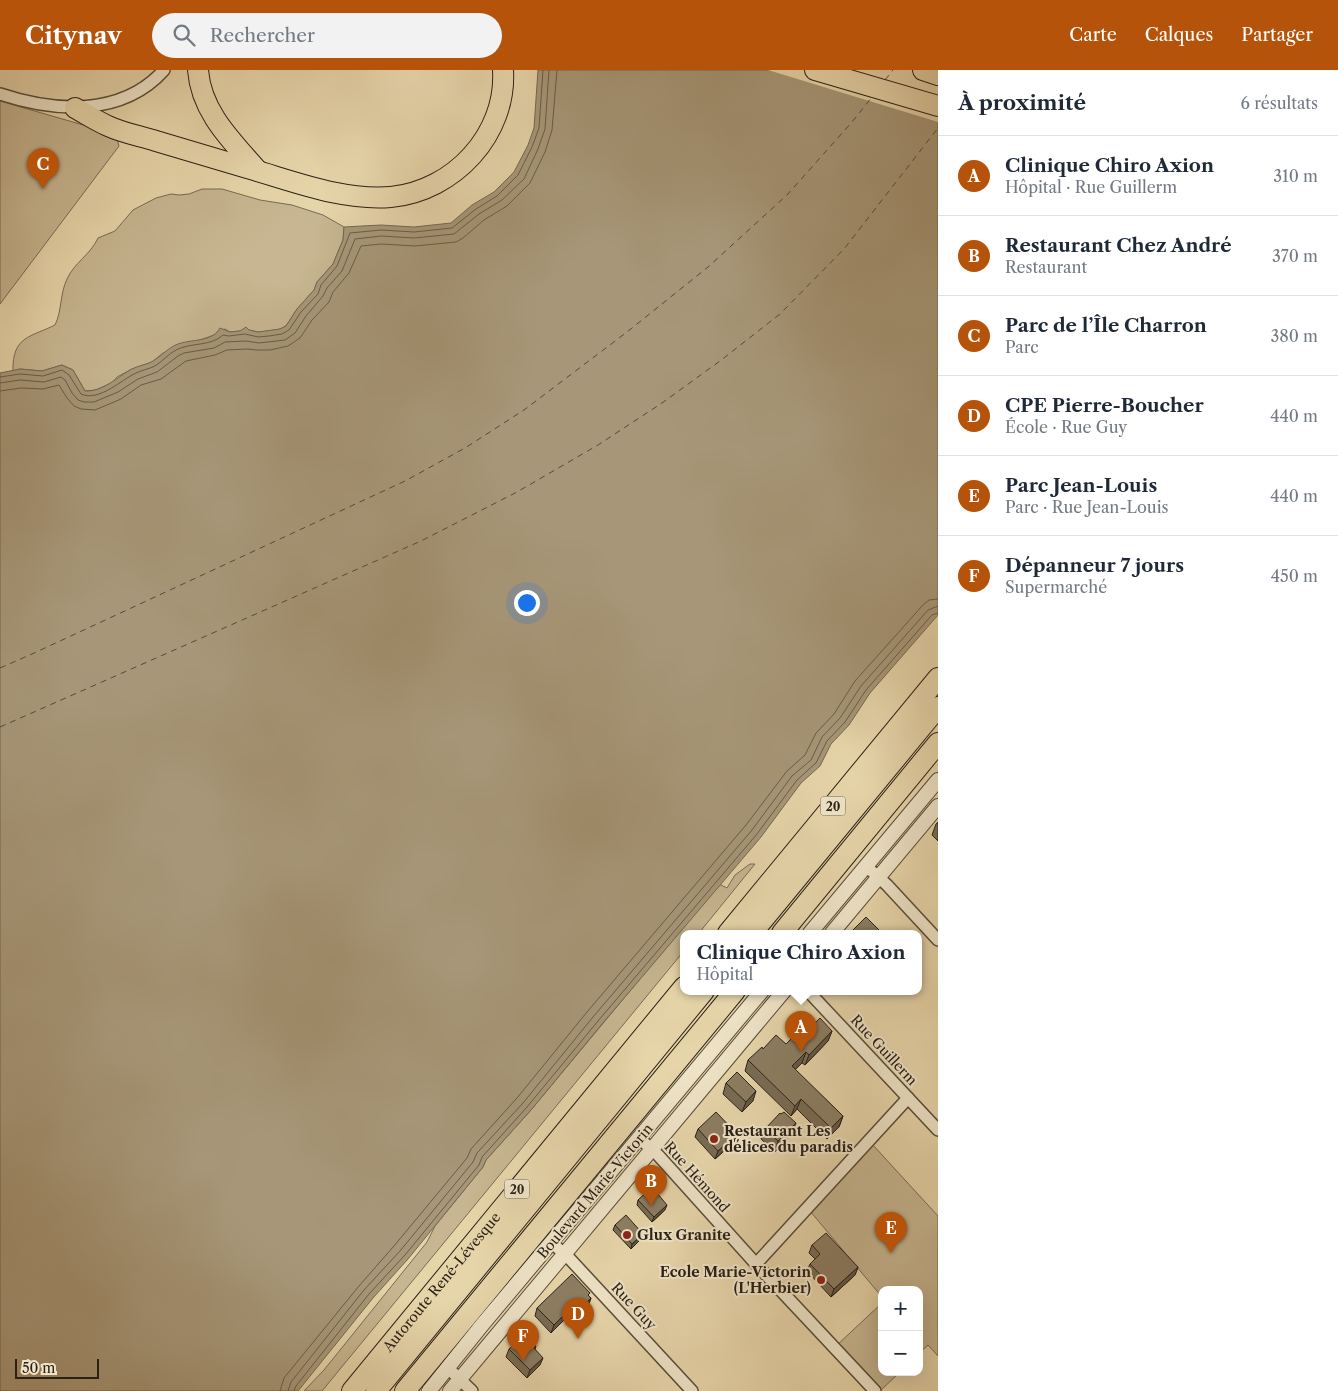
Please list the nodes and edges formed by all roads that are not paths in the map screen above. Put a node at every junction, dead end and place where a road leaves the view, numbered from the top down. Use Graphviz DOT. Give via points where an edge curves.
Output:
graph roads {
  1 [pos="164,70"];
  2 [pos="198,70"];
  3 [pos="503,70"];
  4 [pos="815,70"];
  5 [pos="923,70"];
  6 [pos="938,75"];
  7 [pos="0,94"];
  8 [pos="938,106"];
  9 [pos="75,108"];
  10 [pos="258,171"];
  11 [pos="938,678"];
  12 [pos="938,707"];
  13 [pos="938,726"];
  14 [pos="938,743"];
  15 [pos="937,784"];
  16 [pos="938,806"];
  17 [pos="866,866"];
  18 [pos="879,877"];
  19 [pos="730,930"];
  20 [pos="754,930"];
  21 [pos="769,930"];
  22 [pos="784,930"];
  23 [pos="813,930"];
  24 [pos="835,930"];
  25 [pos="938,940"];
  26 [pos="680,992"];
  27 [pos="701,995"];
  28 [pos="717,995"];
  29 [pos="731,995"];
  30 [pos="759,995"];
  31 [pos="781,995"];
  32 [pos="812,995"];
  33 [pos="908,1098"];
  34 [pos="938,1130"];
  35 [pos="639,1138"];
  36 [pos="652,1149"];
  37 [pos="552,1243"];
  38 [pos="564,1253"];
  39 [pos="756,1264"];
  40 [pos="448,1368"];
  41 [pos="460,1379"];
  42 [pos="352,1391"];
  43 [pos="376,1391"];
  44 [pos="392,1391"];
  45 [pos="405,1391"];
  46 [pos="430,1391"];
  47 [pos="450,1391"];
  48 [pos="472,1391"];
  49 [pos="692,1391"];
  50 [pos="875,1391"];
  1 -- 9 [label="street" via="147,85 120,99"];
  2 -- 10 [label="highway" via="201,90 213,116"];
  3 -- 10 [label="highway" via="500,103 489,132 467,162 435,185 402,195 369,197 333,192"];
  4 -- 8 [label="highway"];
  5 -- 6 [label="highway"];
  7 -- 9 [label="street" via="42,105"];
  9 -- 10 [label="highway" via="112,128"];
  11 -- 19 [label="highway, 20"];
  12 -- 20 [label="highway"];
  13 -- 21 [label="highway"];
  14 -- 22 [label="highway"];
  15 -- 17 [label="street"];
  16 -- 18 [label="street"];
  17 -- 18 [label="street"];
  17 -- 23 [label="street"];
  18 -- 24 [label="street"];
  18 -- 25 [label="street"];
  26 -- 42 [label="highway, Autoroute René-Lévesque / 20"];
  27 -- 43 [label="highway, Autoroute René-Lévesque"];
  28 -- 44 [label="highway"];
  29 -- 45 [label="highway"];
  30 -- 35 [label="street, Boulevard Marie-Victorin"];
  31 -- 36 [label="street, Boulevard Marie-Victorin"];
  32 -- 33 [label="street, Rue Guillerm"];
  33 -- 34 [label="street, Rue Guillerm"];
  33 -- 39 [label="street"];
  35 -- 36 [label="street, Rue Hémond"];
  35 -- 37 [label="street, Boulevard Marie-Victorin"];
  36 -- 38 [label="street, Boulevard Marie-Victorin"];
  36 -- 39 [label="street, Rue Hémond"];
  37 -- 38 [label="street, Rue Guy"];
  37 -- 40 [label="street, Boulevard Marie-Victorin"];
  38 -- 41 [label="street, Boulevard Marie-Victorin"];
  38 -- 49 [label="street, Rue Guy"];
  39 -- 50 [label="street, Rue Hémond"];
  40 -- 41 [label="street"];
  40 -- 46 [label="street, Boulevard Marie-Victorin"];
  41 -- 47 [label="street, Boulevard Marie-Victorin"];
  41 -- 48 [label="street"];
}
